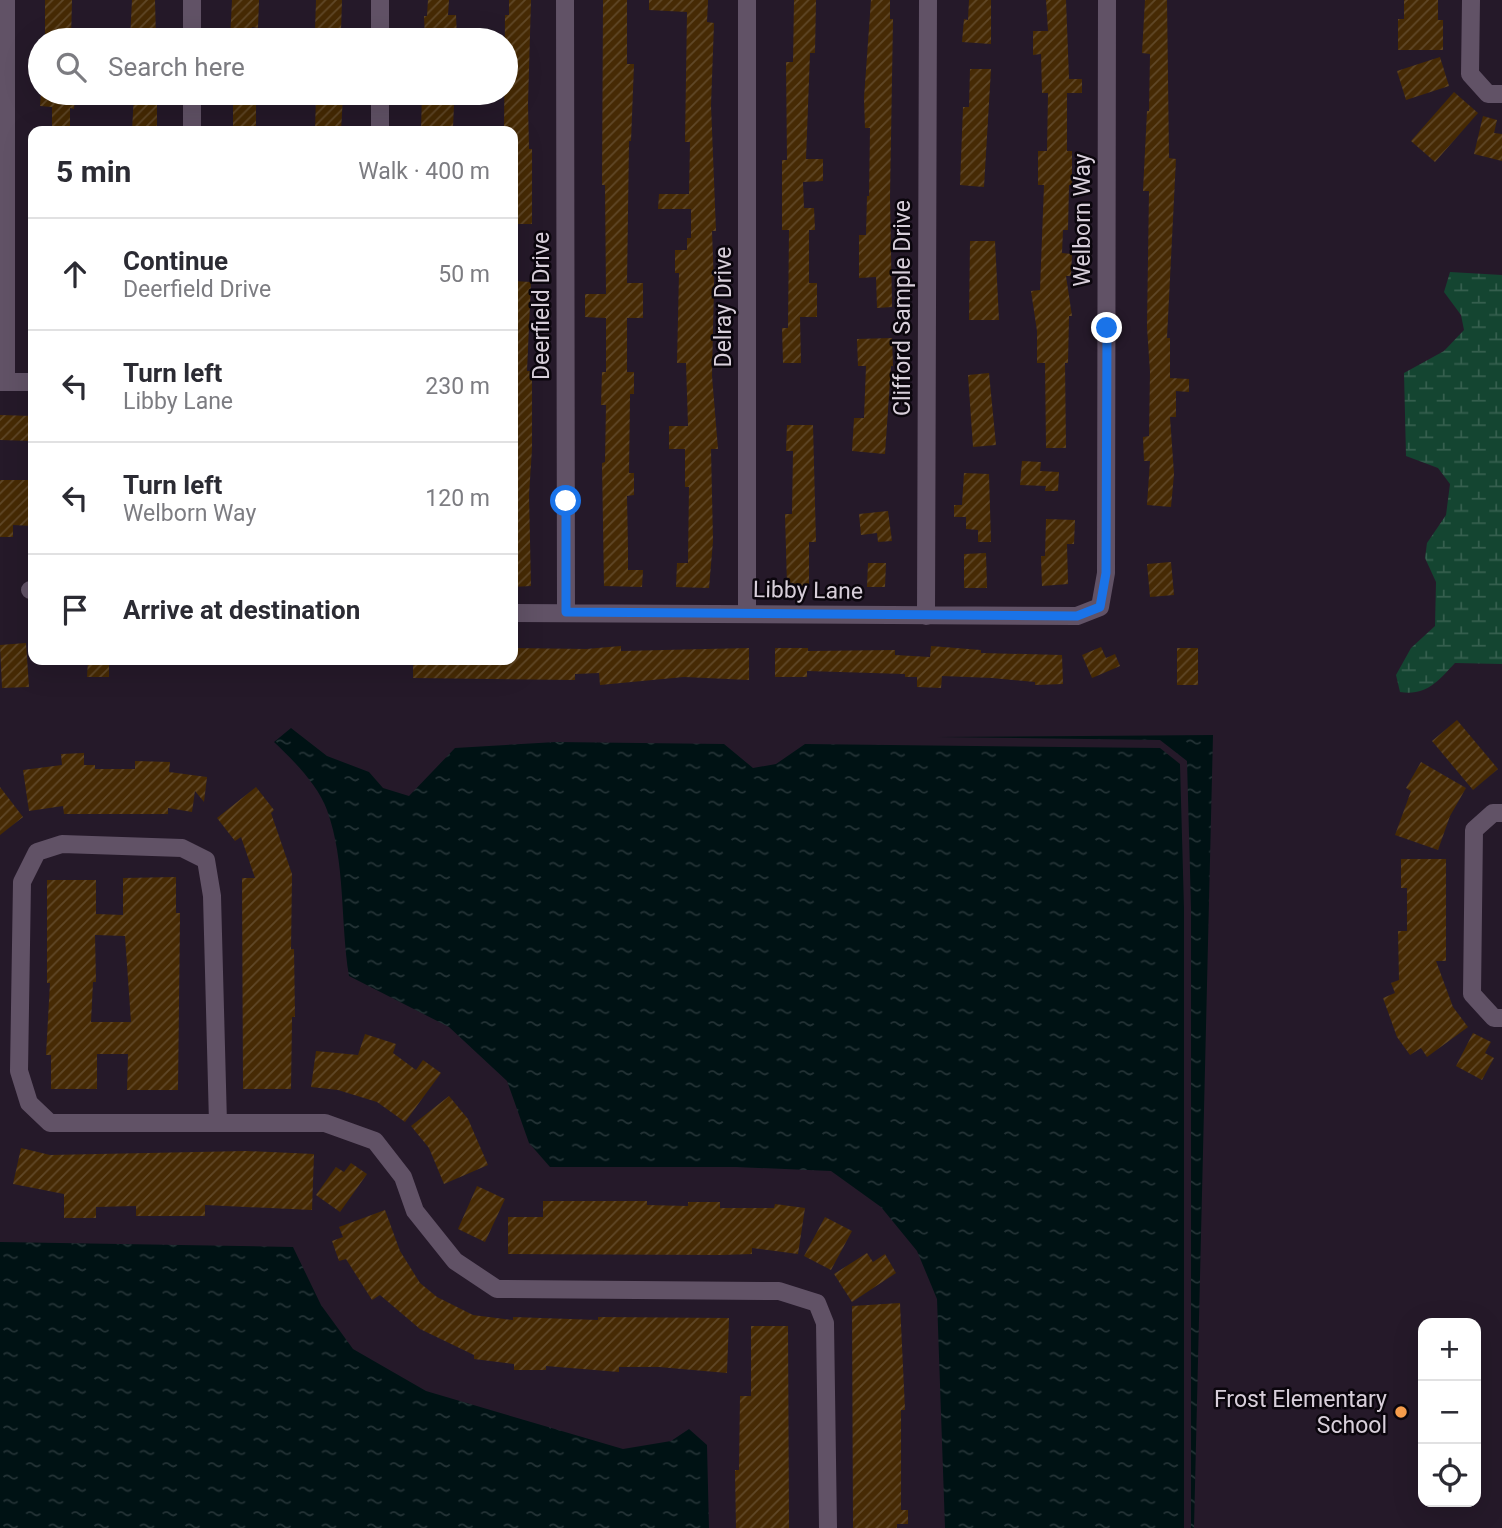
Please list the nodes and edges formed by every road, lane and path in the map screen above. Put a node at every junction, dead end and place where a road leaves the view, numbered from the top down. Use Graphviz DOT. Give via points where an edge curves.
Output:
graph roads {
  1 [pos="6,0"];
  2 [pos="192,0"];
  3 [pos="380,0"];
  4 [pos="565,0"];
  5 [pos="747,0"];
  6 [pos="928,0"];
  7 [pos="1107,0"];
  8 [pos="1471,0"];
  9 [pos="192,28"];
  10 [pos="380,28"];
  11 [pos="1502,94"];
  12 [pos="192,105"];
  13 [pos="380,105"];
  14 [pos="192,126"];
  15 [pos="380,126"];
  16 [pos="3,382"];
  17 [pos="28,382"];
  18 [pos="1100,607"];
  19 [pos="566,612"];
  20 [pos="518,613"];
  21 [pos="747,613"];
  22 [pos="926,615"];
  23 [pos="1502,813"];
  24 [pos="1502,1018"];
  25 [pos="218,1123"];
  26 [pos="828,1528"];
  1 -- 16 [label="street"];
  2 -- 9 [label="street"];
  3 -- 10 [label="street"];
  4 -- 19 [label="street, Deerfield Drive"];
  5 -- 21 [label="street, Delray Drive"];
  6 -- 22 [label="street, Clifford Sample Drive"];
  7 -- 18 [label="street, Welborn Way" via="1106,559"];
  8 -- 11 [label="street" via="1470,74 1488,94"];
  12 -- 14 [label="street"];
  13 -- 15 [label="street"];
  16 -- 17 [label="street"];
  18 -- 22 [label="street, Libby Lane" via="1077,616"];
  19 -- 20 [label="street, Libby Lane"];
  19 -- 21 [label="street, Libby Lane"];
  21 -- 22 [label="street, Libby Lane"];
  23 -- 24 [label="street" via="1493,813 1474,830 1472,980 1472,994 1494,1018"];
  25 -- 25 [label="street" via="50,1123 30,1103 19,1071 22,881 37,852 62,844 182,848 206,860 212,896"];
  25 -- 26 [label="street" via="325,1123 375,1141 403,1177 415,1211 455,1261 497,1289 779,1291 817,1303 825,1323"];
}
